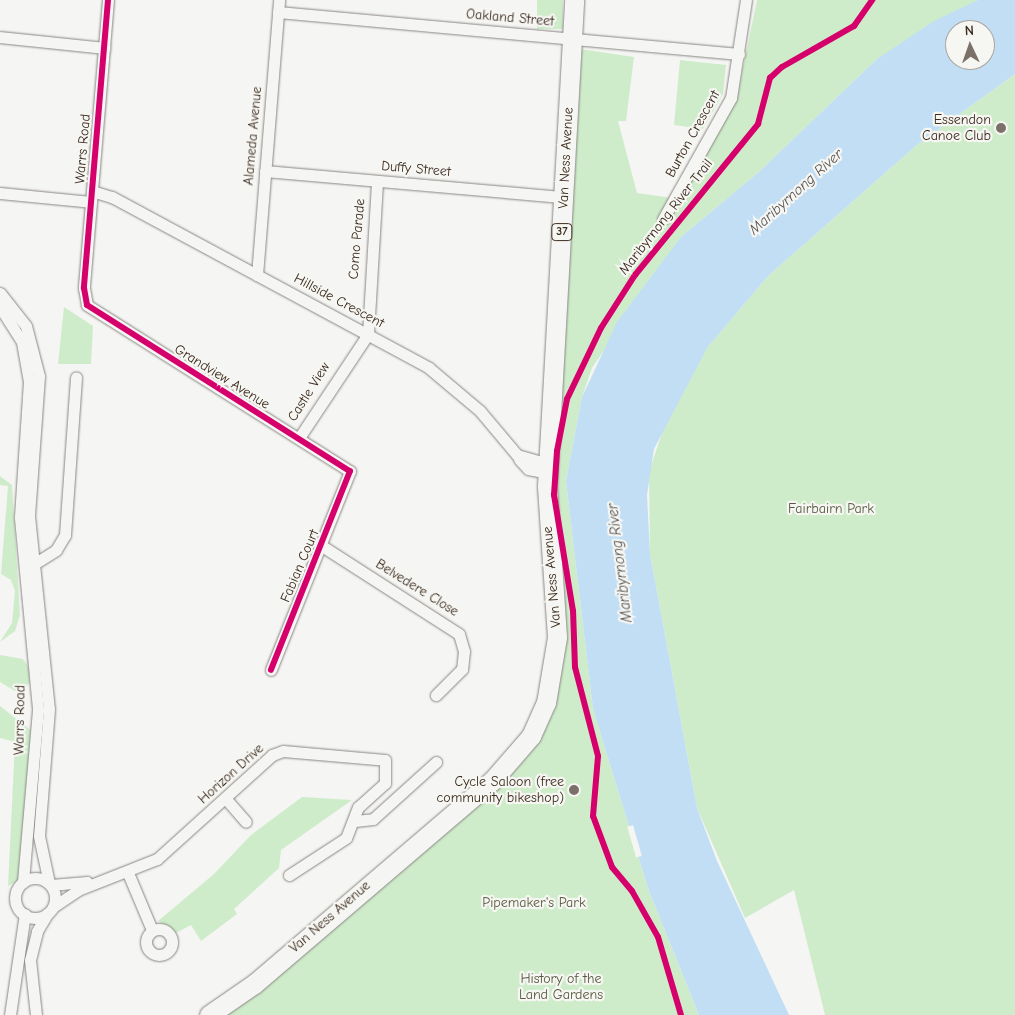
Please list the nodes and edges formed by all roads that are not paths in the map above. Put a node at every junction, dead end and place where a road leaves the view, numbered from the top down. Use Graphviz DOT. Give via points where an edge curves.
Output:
graph roads {
  1 [pos="108,0"];
  2 [pos="279,0"];
  3 [pos="574,0"];
  4 [pos="746,0"];
  5 [pos="278,12"];
  6 [pos="0,37"];
  7 [pos="572,39"];
  8 [pos="104,48"];
  9 [pos="739,54"];
  10 [pos="265,171"];
  11 [pos="377,181"];
  12 [pos="0,193"];
  13 [pos="564,197"];
  14 [pos="91,198"];
  15 [pos="663,219"];
  16 [pos="257,275"];
  17 [pos="0,293"];
  18 [pos="84,300"];
  19 [pos="0,307"];
  20 [pos="362,330"];
  21 [pos="76,377"];
  22 [pos="299,438"];
  23 [pos="548,468"];
  24 [pos="350,471"];
  25 [pos="322,546"];
  26 [pos="30,567"];
  27 [pos="271,670"];
  28 [pos="436,695"];
  29 [pos="436,762"];
  30 [pos="226,799"];
  31 [pos="246,822"];
  32 [pos="354,825"];
  33 [pos="128,873"];
  34 [pos="289,875"];
  35 [pos="23,882"];
  36 [pos="50,884"];
  37 [pos="51,909"];
  38 [pos="25,914"];
  39 [pos="152,930"];
  40 [pos="211,1013"];
  41 [pos="10,1015"];
  42 [pos="36,1015"];
  1 -- 8 [label="street, Warrs Road"];
  2 -- 5 [label="street, Alameda Avenue"];
  3 -- 7 [label="main road, Van Ness Avenue / 37"];
  4 -- 9 [label="street, Burton Crescent"];
  5 -- 7 [label="street, Oakland Street"];
  5 -- 10 [label="street, Alameda Avenue"];
  6 -- 8 [label="street"];
  7 -- 9 [label="street, Oakland Street"];
  7 -- 13 [label="main road, Van Ness Avenue / 37"];
  8 -- 14 [label="street, Warrs Road"];
  9 -- 15 [label="street, Burton Crescent" via="731,98"];
  10 -- 11 [label="street, Duffy Street"];
  10 -- 16 [label="street, Alameda Avenue"];
  11 -- 13 [label="street, Duffy Street"];
  11 -- 20 [label="street, Como Parade" via="368,299"];
  12 -- 14 [label="street, Hillside Crescent"];
  13 -- 23 [label="main road, Van Ness Avenue / 37"];
  14 -- 16 [label="street, Hillside Crescent" via="112,197 123,206"];
  14 -- 18 [label="street, Warrs Road"];
  16 -- 20 [label="street, Hillside Crescent"];
  17 -- 26 [label="street" via="26,326 37,361"];
  18 -- 22 [label="street, Grandview Avenue" via="105,318"];
  19 -- 26 [label="street" via="19,334 29,366 20,502"];
  20 -- 22 [label="street, Castle View"];
  20 -- 23 [label="street, Hillside Crescent" via="438,374 480,411 517,455"];
  21 -- 26 [label="street" via="65,535 56,550"];
  22 -- 24 [label="street, Grandview Avenue"];
  23 -- 40 [label="main road, Van Ness Avenue / 37" via="558,638 552,682 531,736 492,781"];
  24 -- 25 [label="street, Fabian Court"];
  25 -- 27 [label="street, Fabian Court"];
  25 -- 28 [label="street, Belvedere Close" via="459,634 464,651 462,669"];
  26 -- 35 [label="street, Warrs Road" via="38,710"];
  26 -- 36 [label="street, Warrs Road" via="49,709 39,845"];
  29 -- 32 [label="street" via="370,821"];
  30 -- 31 [label="street"];
  30 -- 32 [label="street, Horizon Drive" via="278,752 382,758 388,766 386,781 360,805"];
  30 -- 33 [label="street, Horizon Drive" via="157,859"];
  32 -- 34 [label="street, Horizon Drive" via="338,845"];
  33 -- 36 [label="street, Horizon Drive"];
  33 -- 37 [label="street, Horizon Drive" via="78,890"];
  33 -- 39 [label="street"];
  35 -- 36 [label="street" via="36,878"];
  35 -- 38 [label="street" via="16,896"];
  36 -- 37 [label="street"];
  37 -- 38 [label="street" via="38,917"];
  37 -- 42 [label="street" via="37,931 30,960"];
  38 -- 41 [label="street"];
}
